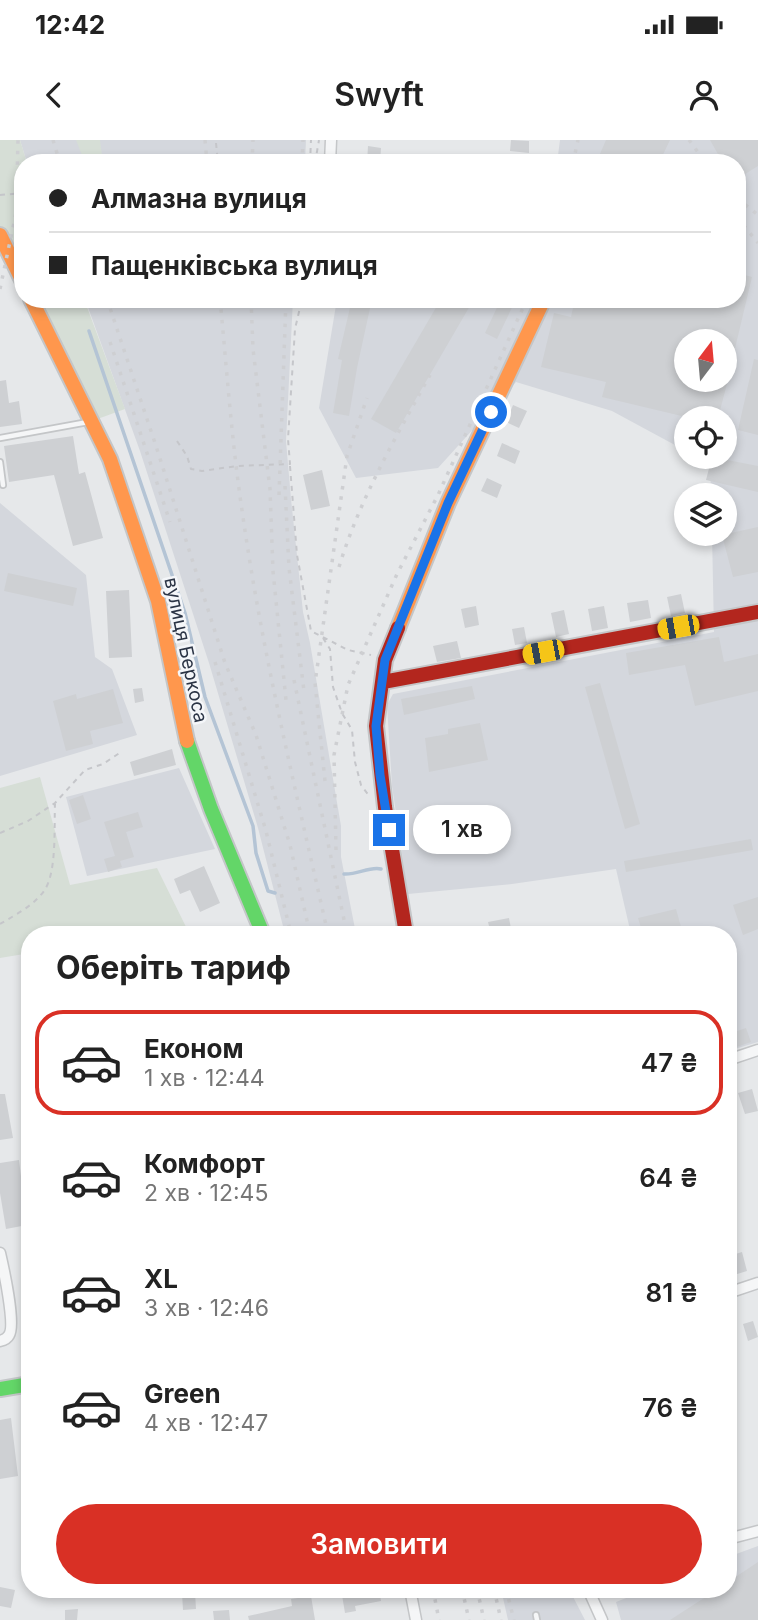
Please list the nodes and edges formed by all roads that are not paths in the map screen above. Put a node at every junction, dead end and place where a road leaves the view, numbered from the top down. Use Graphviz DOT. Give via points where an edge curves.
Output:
graph roads {
  1 [pos="0,235"];
  2 [pos="14,264"];
  3 [pos="36,308"];
  4 [pos="540,308"];
  5 [pos="92,421"];
  6 [pos="0,438"];
  7 [pos="0,462"];
  8 [pos="3,485"];
  9 [pos="758,612"];
  10 [pos="383,682"];
  11 [pos="261,926"];
  12 [pos="405,926"];
  13 [pos="758,1050"];
  14 [pos="737,1057"];
  15 [pos="0,1253"];
  16 [pos="758,1283"];
  17 [pos="737,1290"];
  18 [pos="0,1341"];
  19 [pos="21,1386"];
  20 [pos="0,1389"];
  21 [pos="758,1531"];
  22 [pos="737,1537"];
  23 [pos="412,1598"];
  24 [pos="592,1598"];
  25 [pos="416,1620"];
  26 [pos="602,1620"];
  1 -- 2 [label="street"];
  3 -- 5 [label="street, вулиця Беркоса"];
  4 -- 10 [label="street" via="448,503 385,660"];
  5 -- 6 [label="lane"];
  5 -- 11 [label="street, вулиця Беркоса" via="110,459 159,601 184,734"];
  7 -- 8 [label="lane"];
  9 -- 10 [label="street"];
  10 -- 12 [label="street" via="376,726"];
  13 -- 14 [label="street"];
  15 -- 18 [label="street" via="11,1329"];
  16 -- 17 [label="street"];
  19 -- 20 [label="street"];
  21 -- 22 [label="street"];
  23 -- 25 [label="street"];
  24 -- 26 [label="street"];
}
